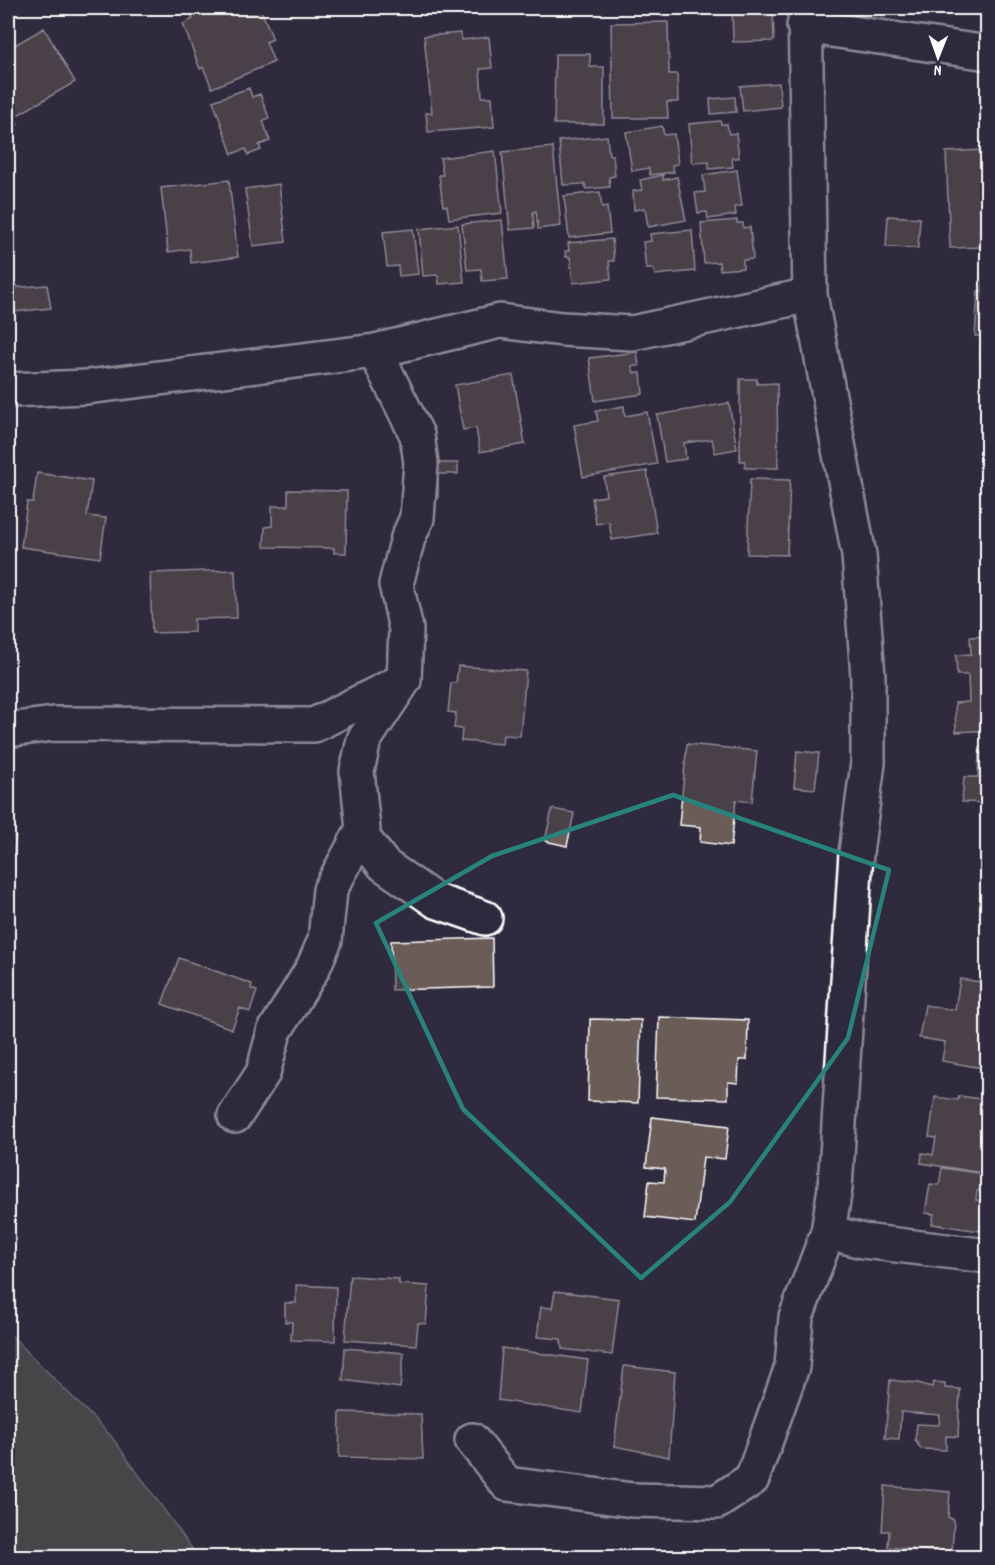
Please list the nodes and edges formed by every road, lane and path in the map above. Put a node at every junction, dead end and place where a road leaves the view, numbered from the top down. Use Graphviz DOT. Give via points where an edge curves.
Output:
graph roads {
  1 [pos="804,17"];
  2 [pos="987,53"];
  3 [pos="810,295"];
  4 [pos="375,351"];
  5 [pos="8,390"];
  6 [pos="404,680"];
  7 [pos="8,730"];
  8 [pos="360,834"];
  9 [pos="485,918"];
  10 [pos="235,1116"];
  11 [pos="828,1232"];
  12 [pos="987,1256"];
  13 [pos="472,1440"];
  1 -- 2 [label="street"];
  1 -- 3 [label="street"];
  3 -- 4 [label="street" via="632,333 500,321"];
  3 -- 11 [label="street" via="860,555 868,676 868,763 856,853 835,1188"];
  4 -- 5 [label="street" via="87,387"];
  4 -- 6 [label="street" via="417,435 421,463 417,518 396,584 406,629"];
  6 -- 7 [label="street" via="314,725 54,724"];
  6 -- 8 [label="street" via="364,740 357,771 363,829"];
  8 -- 9 [label="street" via="384,865 436,901"];
  8 -- 10 [label="street" via="330,890 325,940 313,968 274,1032 263,1073"];
  11 -- 12 [label="street" via="863,1241"];
  11 -- 13 [label="street" via="795,1317 792,1367 752,1479 717,1502 633,1500 507,1484"];
}
